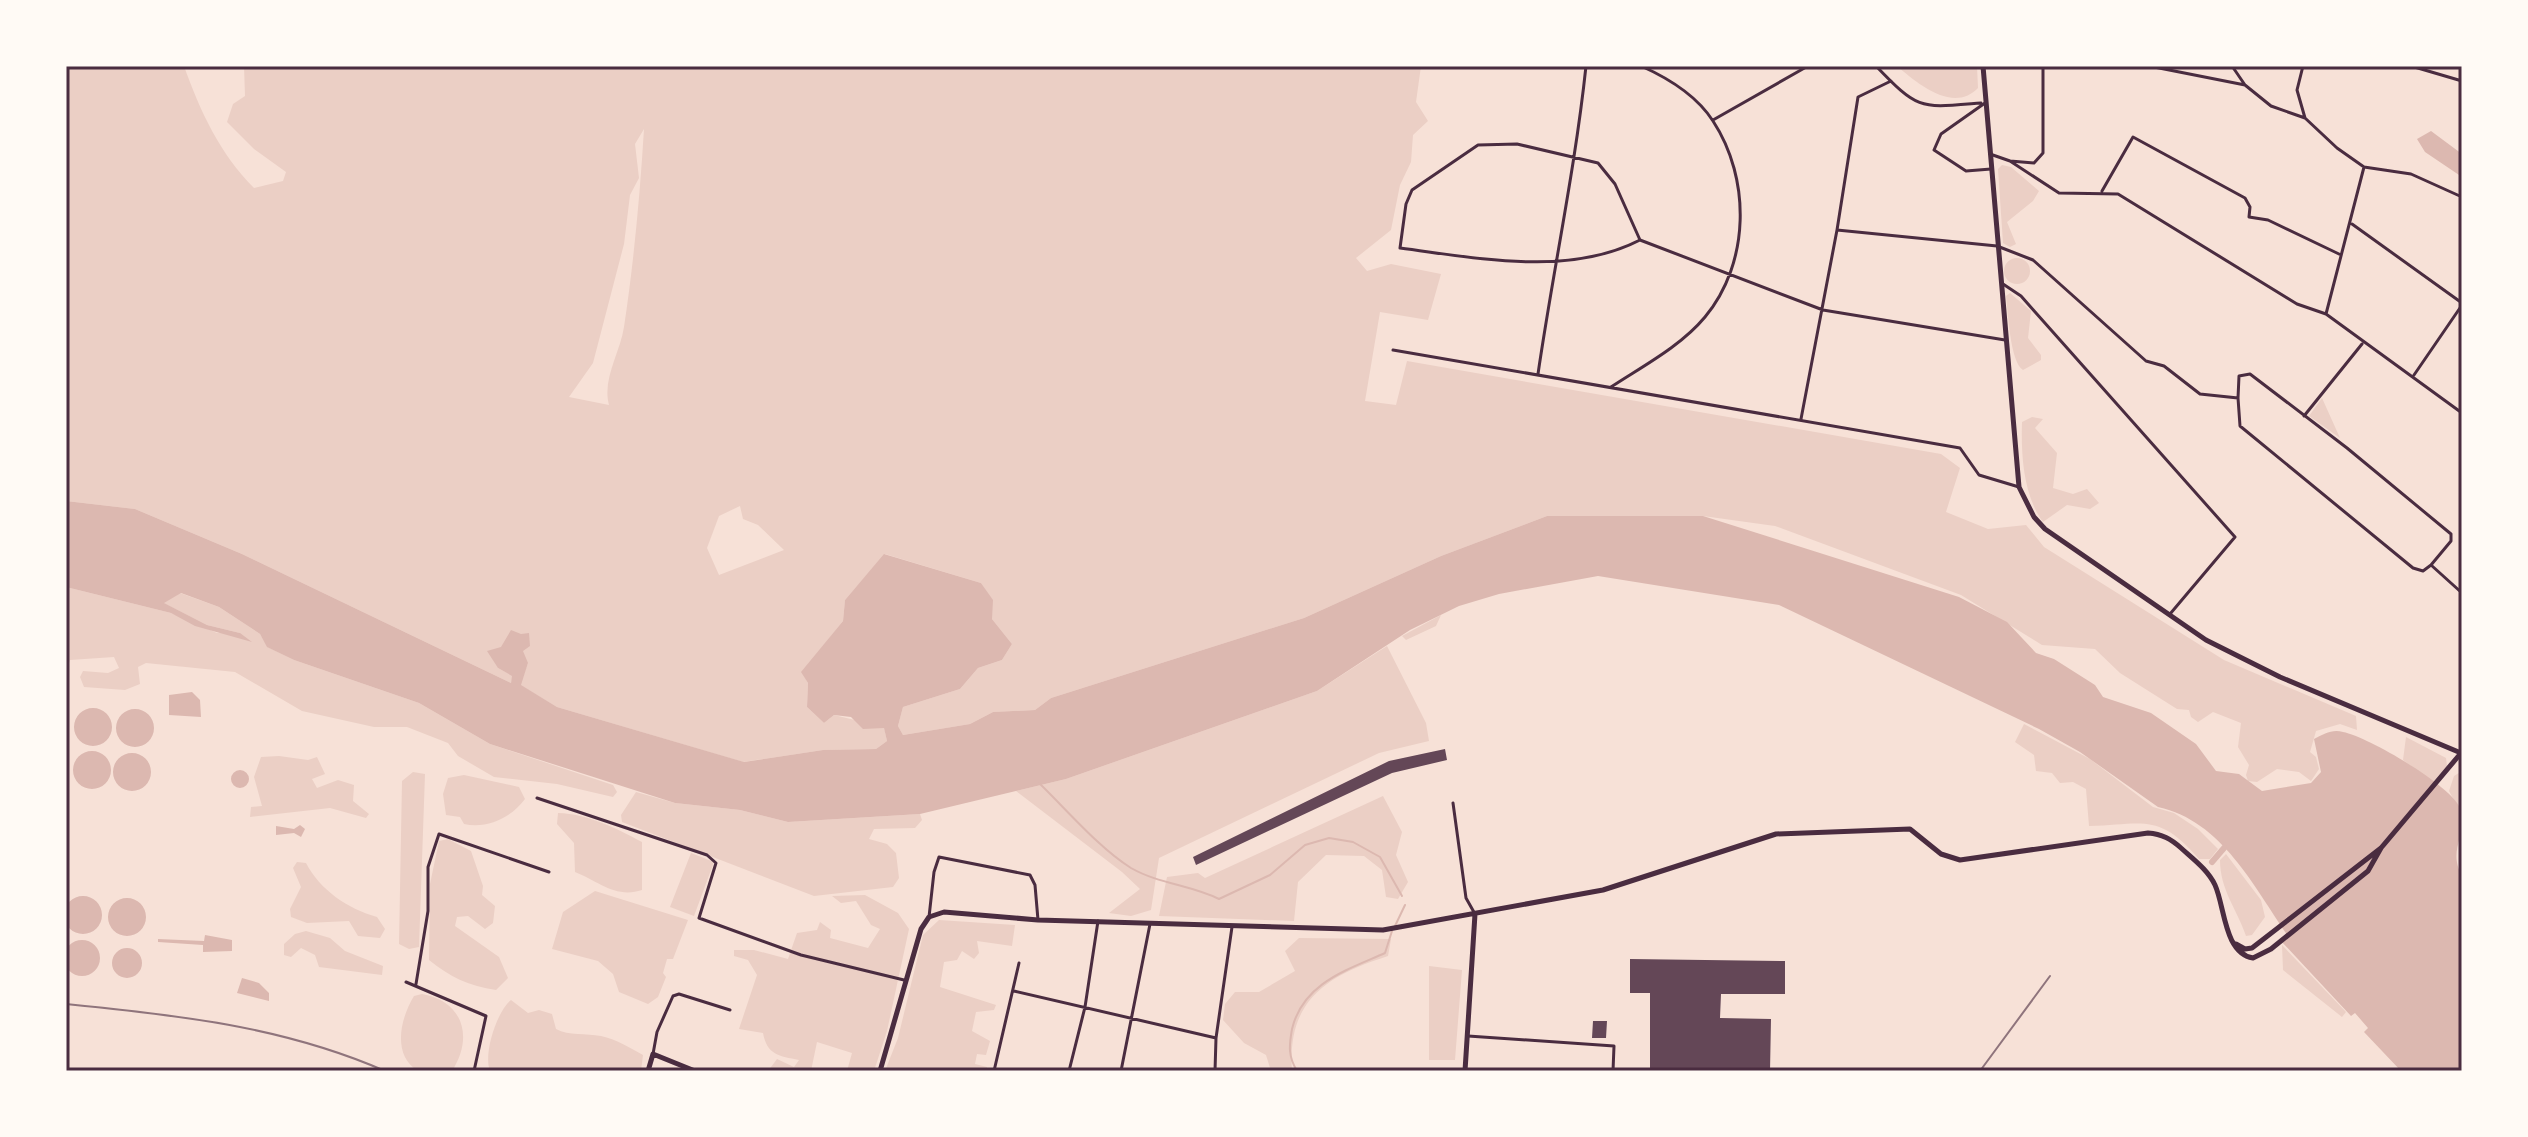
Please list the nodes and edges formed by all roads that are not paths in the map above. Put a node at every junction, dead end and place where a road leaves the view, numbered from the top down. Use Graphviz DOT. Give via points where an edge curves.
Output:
graph roads {
  1 [pos="1586,66"];
  2 [pos="1641,66"];
  3 [pos="1808,66"];
  4 [pos="1876,66"];
  5 [pos="1983,66"];
  6 [pos="2043,66"];
  7 [pos="2149,66"];
  8 [pos="2232,66"];
  9 [pos="2303,66"];
  10 [pos="2411,66"];
  11 [pos="1891,81"];
  12 [pos="2462,81"];
  13 [pos="2245,85"];
  14 [pos="1985,103"];
  15 [pos="2305,118"];
  16 [pos="1713,120"];
  17 [pos="1990,154"];
  18 [pos="1576,159"];
  19 [pos="2010,161"];
  20 [pos="2364,167"];
  21 [pos="1991,169"];
  22 [pos="2102,191"];
  23 [pos="2462,197"];
  24 [pos="2352,224"];
  25 [pos="1837,230"];
  26 [pos="1640,240"];
  27 [pos="1997,246"];
  28 [pos="2339,254"];
  29 [pos="1554,262"];
  30 [pos="1731,275"];
  31 [pos="2000,282"];
  32 [pos="2462,304"];
  33 [pos="1823,310"];
  34 [pos="2326,314"];
  35 [pos="2005,340"];
  36 [pos="2363,343"];
  37 [pos="1393,350"];
  38 [pos="1538,374"];
  39 [pos="2414,375"];
  40 [pos="1611,387"];
  41 [pos="2238,398"];
  42 [pos="2462,413"];
  43 [pos="2304,416"];
  44 [pos="1801,419"];
  45 [pos="2019,487"];
  46 [pos="2431,565"];
  47 [pos="2462,593"];
  48 [pos="2170,614"];
  49 [pos="2461,753"];
  50 [pos="537,798"];
  51 [pos="1453,803"];
  52 [pos="2381,848"];
  53 [pos="549,872"];
  54 [pos="1475,914"];
  55 [pos="929,917"];
  56 [pos="1038,920"];
  57 [pos="1098,921"];
  58 [pos="1150,924"];
  59 [pos="1232,927"];
  60 [pos="2233,941"];
  61 [pos="1019,963"];
  62 [pos="904,980"];
  63 [pos="406,982"];
  64 [pos="416,984"];
  65 [pos="1014,991"];
  66 [pos="1085,1007"];
  67 [pos="730,1010"];
  68 [pos="1132,1019"];
  69 [pos="1468,1036"];
  70 [pos="1216,1038"];
  71 [pos="653,1054"];
  72 [pos="474,1071"];
  73 [pos="648,1071"];
  74 [pos="695,1071"];
  75 [pos="880,1071"];
  76 [pos="994,1071"];
  77 [pos="1069,1071"];
  78 [pos="1121,1071"];
  79 [pos="1215,1071"];
  80 [pos="1465,1071"];
  81 [pos="1613,1071"];
  1 -- 18 [label="street"];
  2 -- 16 [label="street" via="1670,79"];
  3 -- 16 [label="street"];
  4 -- 11 [label="street"];
  5 -- 14 [label="main road"];
  6 -- 19 [label="street" via="2043,153 2034,163"];
  7 -- 13 [label="street"];
  8 -- 13 [label="street"];
  9 -- 15 [label="street" via="2297,90"];
  10 -- 12 [label="street"];
  11 -- 14 [label="street" via="1909,100 1933,107"];
  11 -- 25 [label="street" via="1858,97"];
  13 -- 15 [label="street" via="2271,106"];
  14 -- 17 [label="main road"];
  14 -- 21 [label="street" via="1941,134 1934,150 1966,171"];
  15 -- 20 [label="street"];
  16 -- 30 [label="street" via="1736,171 1741,227"];
  17 -- 19 [label="street"];
  17 -- 21 [label="main road"];
  18 -- 26 [label="street" via="1598,163 1615,184"];
  18 -- 29 [label="street"];
  18 -- 29 [label="street" via="1517,144 1478,145 1412,190 1406,204 1400,248"];
  19 -- 22 [label="street" via="2059,193"];
  20 -- 23 [label="street" via="2411,174"];
  20 -- 24 [label="street"];
  21 -- 27 [label="main road"];
  22 -- 28 [label="street" via="2133,137 2245,198 2249,217 2268,220"];
  22 -- 34 [label="street" via="2118,194 2297,304"];
  24 -- 28 [label="street"];
  24 -- 32 [label="street"];
  25 -- 27 [label="street"];
  25 -- 33 [label="street"];
  26 -- 29 [label="street" via="1610,256"];
  26 -- 30 [label="street"];
  27 -- 31 [label="main road"];
  27 -- 41 [label="street" via="2033,260 2146,361 2164,366 2200,394"];
  28 -- 34 [label="street"];
  29 -- 38 [label="street"];
  30 -- 33 [label="street"];
  30 -- 40 [label="street" via="1705,318"];
  31 -- 35 [label="main road"];
  31 -- 48 [label="street" via="2021,296 2235,537"];
  32 -- 39 [label="street"];
  33 -- 35 [label="street"];
  33 -- 44 [label="street"];
  34 -- 36 [label="street"];
  35 -- 45 [label="main road"];
  36 -- 39 [label="street"];
  36 -- 43 [label="street"];
  37 -- 38 [label="street"];
  38 -- 40 [label="street"];
  39 -- 42 [label="street"];
  40 -- 44 [label="street"];
  41 -- 43 [label="street" via="2239,376 2250,374"];
  41 -- 46 [label="street" via="2240,426 2413,568 2423,571"];
  43 -- 46 [label="street" via="2451,534"];
  44 -- 45 [label="street" via="1960,448 1979,475"];
  45 -- 48 [label="main road" via="2045,529"];
  46 -- 47 [label="street"];
  48 -- 49 [label="main road" via="2206,640 2280,677"];
  49 -- 52 [label="main road"];
  50 -- 62 [label="street" via="707,855 716,863 699,918 801,955"];
  51 -- 54 [label="street" via="1466,898"];
  52 -- 60 [label="main road" via="2248,949"];
  52 -- 60 [label="main road" via="2368,871 2257,958 2248,958"];
  53 -- 64 [label="street" via="439,834 428,867 428,911"];
  54 -- 59 [label="main road" via="1383,930"];
  54 -- 60 [label="main road" via="1603,890 1776,834 1910,829 1941,854 1960,860 2148,833 2174,843 2210,877"];
  54 -- 69 [label="main road"];
  55 -- 56 [label="main road" via="944,912"];
  55 -- 56 [label="street" via="939,857 1030,875"];
  55 -- 62 [label="main road"];
  56 -- 57 [label="main road"];
  57 -- 58 [label="main road"];
  57 -- 66 [label="street"];
  58 -- 59 [label="main road"];
  58 -- 68 [label="street"];
  59 -- 70 [label="street"];
  61 -- 65 [label="street"];
  62 -- 75 [label="main road"];
  63 -- 64 [label="street"];
  64 -- 72 [label="street" via="486,1016"];
  65 -- 66 [label="street"];
  65 -- 76 [label="street"];
  66 -- 68 [label="street"];
  66 -- 77 [label="street"];
  67 -- 71 [label="street" via="679,994 668,1002"];
  68 -- 70 [label="street"];
  68 -- 78 [label="street"];
  69 -- 80 [label="main road"];
  69 -- 81 [label="street" via="1614,1046"];
  70 -- 79 [label="street"];
  71 -- 73 [label="main road"];
  71 -- 74 [label="main road"];
}
